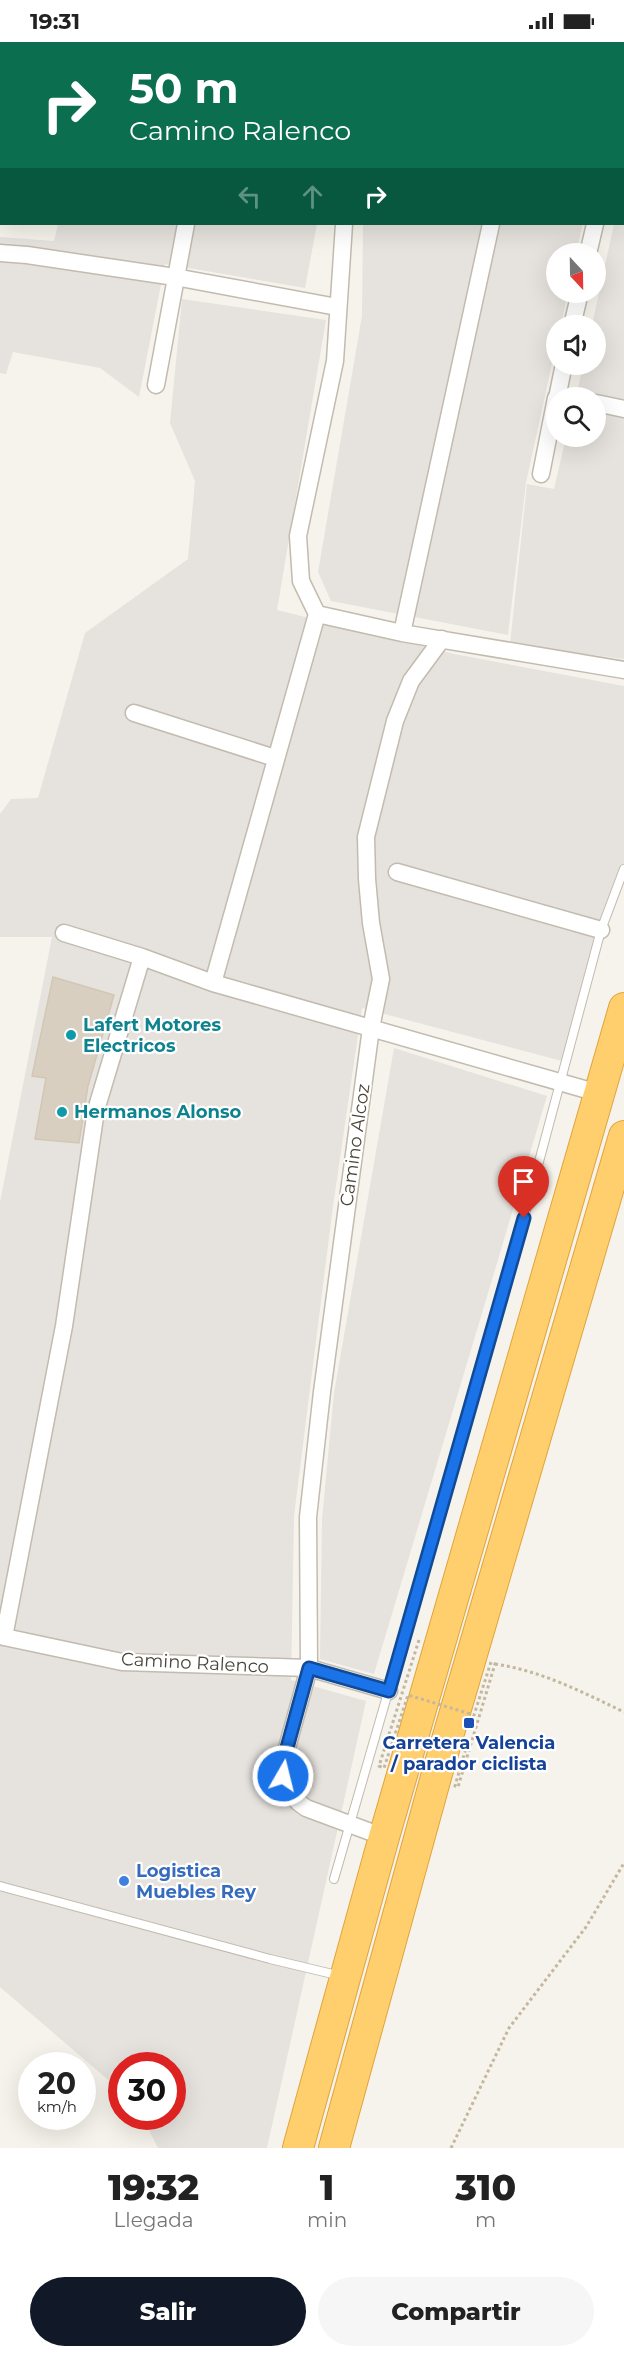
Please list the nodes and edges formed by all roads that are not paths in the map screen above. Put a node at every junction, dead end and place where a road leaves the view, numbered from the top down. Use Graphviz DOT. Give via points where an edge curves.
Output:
graph roads {
  1 [pos="186,225"];
  2 [pos="344,225"];
  3 [pos="491,225"];
  4 [pos="595,225"];
  5 [pos="591,243"];
  6 [pos="0,253"];
  7 [pos="176,277"];
  8 [pos="338,307"];
  9 [pos="156,385"];
  10 [pos="606,405"];
  11 [pos="624,409"];
  12 [pos="547,447"];
  13 [pos="541,474"];
  14 [pos="317,614"];
  15 [pos="402,633"];
  16 [pos="442,639"];
  17 [pos="624,670"];
  18 [pos="134,713"];
  19 [pos="275,758"];
  20 [pos="624,868"];
  21 [pos="397,872"];
  22 [pos="602,930"];
  23 [pos="64,933"];
  24 [pos="142,957"];
  25 [pos="213,983"];
  26 [pos="624,1008"];
  27 [pos="371,1028"];
  28 [pos="561,1083"];
  29 [pos="598,1093"];
  30 [pos="624,1136"];
  31 [pos="2,1636"];
  32 [pos="309,1668"];
  33 [pos="389,1691"];
  34 [pos="350,1825"];
  35 [pos="384,1837"];
  36 [pos="334,1879"];
  37 [pos="0,1886"];
  38 [pos="345,1976"];
  39 [pos="298,2148"];
  40 [pos="334,2148"];
  1 -- 7 [label="street"];
  2 -- 8 [label="street"];
  3 -- 15 [label="street"];
  4 -- 5 [label="street"];
  6 -- 7 [label="street"];
  7 -- 8 [label="street"];
  7 -- 9 [label="street"];
  8 -- 14 [label="street" via="335,362 298,536 301,581"];
  10 -- 11 [label="street"];
  12 -- 13 [label="street"];
  14 -- 15 [label="street"];
  14 -- 19 [label="street"];
  15 -- 16 [label="street"];
  16 -- 17 [label="street"];
  16 -- 27 [label="street, Camino Alcoz" via="411,681 395,721 366,837 371,923 381,979"];
  18 -- 19 [label="street"];
  19 -- 25 [label="street"];
  20 -- 22 [label="lane"];
  21 -- 22 [label="street"];
  22 -- 28 [label="lane"];
  23 -- 24 [label="street"];
  24 -- 25 [label="street"];
  24 -- 31 [label="street" via="96,1110 64,1326"];
  25 -- 27 [label="street"];
  26 -- 29 [label="highway"];
  27 -- 28 [label="street"];
  27 -- 32 [label="street, Camino Alcoz" via="308,1517"];
  28 -- 29 [label="street"];
  28 -- 33 [label="lane"];
  29 -- 35 [label="highway"];
  30 -- 40 [label="highway" via="436,1777"];
  31 -- 32 [label="street, Camino Ralenco" via="122,1662"];
  32 -- 33 [label="street, Camino Ralenco"];
  32 -- 34 [label="street, Camino Alcoz" via="282,1766 283,1776 306,1808"];
  33 -- 34 [label="lane"];
  34 -- 35 [label="street, Camino Alcoz"];
  34 -- 36 [label="lane"];
  35 -- 38 [label="highway"];
  37 -- 38 [label="lane"];
  38 -- 39 [label="highway"];
}
